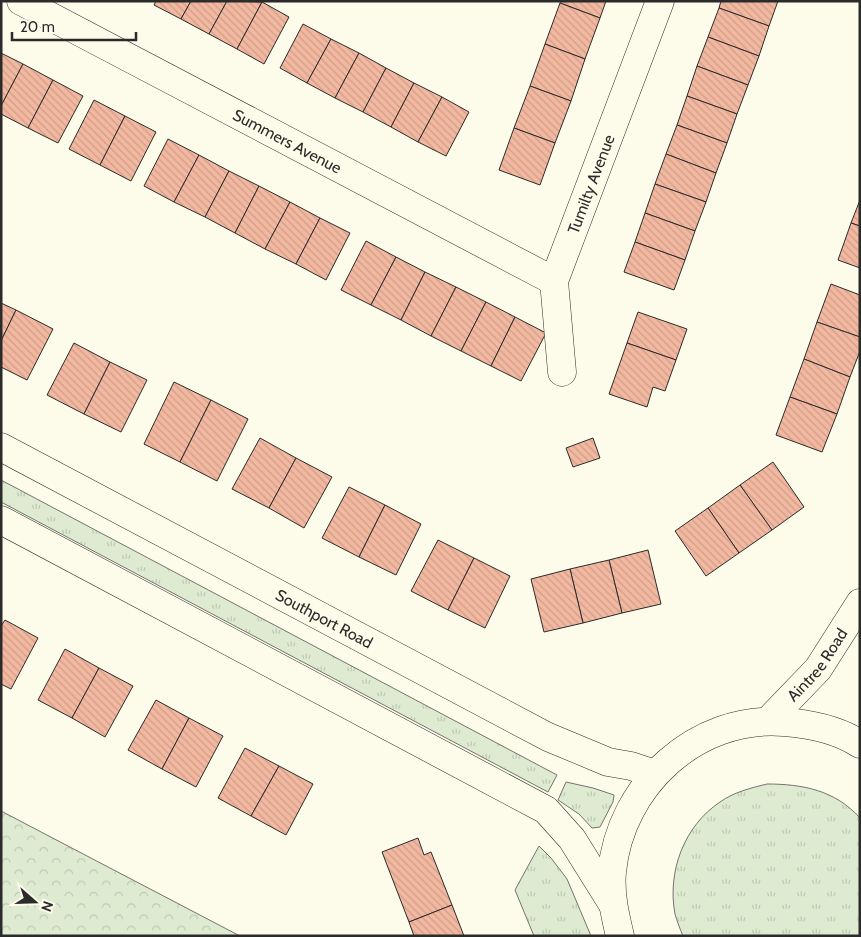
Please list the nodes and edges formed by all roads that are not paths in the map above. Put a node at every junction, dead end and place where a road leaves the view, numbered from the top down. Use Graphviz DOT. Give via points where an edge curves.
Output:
graph roads {
  1 [pos="22,1"];
  2 [pos="660,1"];
  3 [pos="554,281"];
  4 [pos="562,372"];
  5 [pos="1,447"];
  6 [pos="1,520"];
  7 [pos="860,603"];
  8 [pos="768,721"];
  9 [pos="860,744"];
  10 [pos="655,774"];
  11 [pos="612,903"];
  12 [pos="620,936"];
  1 -- 3 [label="main road, Summers Avenue"];
  2 -- 3 [label="main road, Tumilty Avenue"];
  3 -- 4 [label="main road, Tumilty Avenue"];
  5 -- 10 [label="main road, Southport Road" via="548,737 608,762"];
  6 -- 11 [label="main road" via="546,810 572,839"];
  7 -- 8 [label="main road, Aintree Road" via="818,669"];
  8 -- 9 [label="main road" via="808,724"];
  8 -- 10 [label="main road" via="735,726 699,739"];
  10 -- 11 [label="main road" via="639,794 622,827 612,872"];
  11 -- 12 [label="main road"];
}
